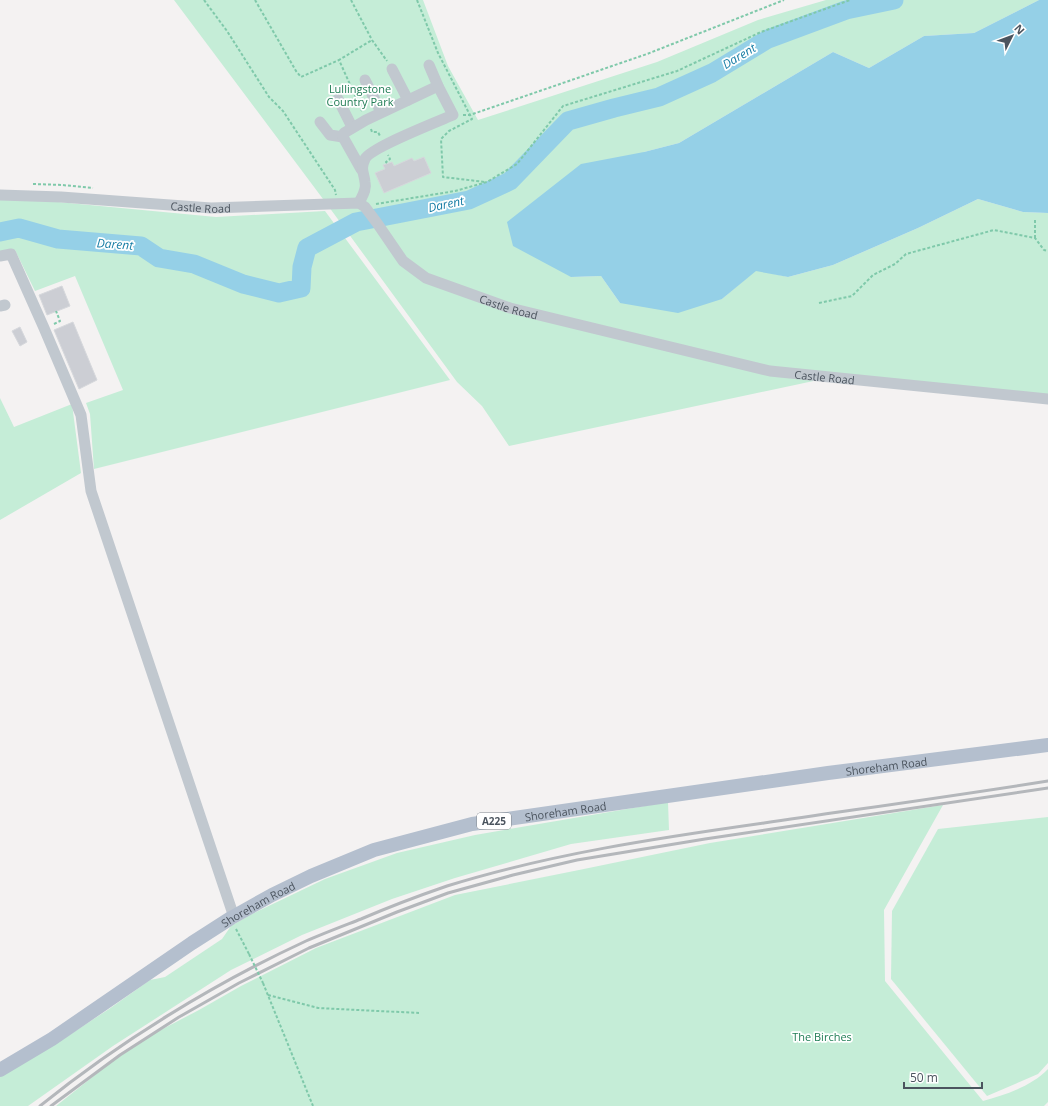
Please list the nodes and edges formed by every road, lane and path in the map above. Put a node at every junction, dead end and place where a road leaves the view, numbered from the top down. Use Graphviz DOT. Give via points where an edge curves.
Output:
graph roads {
  1 [pos="204,0"];
  2 [pos="256,0"];
  3 [pos="351,0"];
  4 [pos="417,0"];
  5 [pos="784,0"];
  6 [pos="850,0"];
  7 [pos="339,60"];
  8 [pos="428,65"];
  9 [pos="392,69"];
  10 [pos="366,80"];
  11 [pos="438,86"];
  12 [pos="338,99"];
  13 [pos="408,100"];
  14 [pos="381,112"];
  15 [pos="453,115"];
  16 [pos="470,115"];
  17 [pos="320,122"];
  18 [pos="352,127"];
  19 [pos="343,137"];
  20 [pos="361,169"];
  21 [pos="487,182"];
  22 [pos="31,184"];
  23 [pos="100,188"];
  24 [pos="0,195"];
  25 [pos="337,200"];
  26 [pos="365,208"];
  27 [pos="1035,219"];
  28 [pos="1035,238"];
  29 [pos="1048,251"];
  30 [pos="0,256"];
  31 [pos="819,303"];
  32 [pos="56,311"];
  33 [pos="44,328"];
  34 [pos="1048,399"];
  35 [pos="1048,745"];
  36 [pos="232,918"];
  37 [pos="268,995"];
  38 [pos="419,1013"];
  39 [pos="0,1070"];
  40 [pos="313,1106"];
  1 -- 25 [label="path" via="320,167 335,190"];
  2 -- 7 [label="path" via="301,77"];
  3 -- 9 [label="path" via="372,40"];
  4 -- 16 [label="path" via="438,53"];
  5 -- 16 [label="path" via="647,54"];
  6 -- 21 [label="path" via="761,32 677,71 563,106 517,164"];
  8 -- 11 [label="street"];
  9 -- 13 [label="street"];
  10 -- 14 [label="street"];
  11 -- 13 [label="street"];
  11 -- 15 [label="street"];
  12 -- 18 [label="street"];
  13 -- 14 [label="street"];
  14 -- 18 [label="street"];
  15 -- 16 [label="path"];
  15 -- 20 [label="street" via="384,145 365,157"];
  16 -- 21 [label="path" via="472,120 448,131 441,139 443,178"];
  17 -- 19 [label="street" via="330,135"];
  18 -- 19 [label="street"];
  19 -- 20 [label="street"];
  20 -- 26 [label="street" via="366,183"];
  21 -- 26 [label="path" via="455,191"];
  22 -- 23 [label="path"];
  24 -- 26 [label="street, Castle Road" via="211,208"];
  26 -- 34 [label="street, Castle Road" via="403,261 426,278 510,308 770,371"];
  27 -- 28 [label="path"];
  28 -- 29 [label="path" via="1044,250"];
  28 -- 31 [label="path" via="994,230 906,254 895,264 873,275 852,296"];
  30 -- 33 [label="street" via="11,254"];
  32 -- 33 [label="path" via="60,321"];
  33 -- 36 [label="street" via="81,415 91,490"];
  35 -- 36 [label="main road, Shoreham Road / A225" via="828,773 472,824 374,850 272,895"];
  36 -- 37 [label="path, bridge"];
  36 -- 39 [label="main road, Shoreham Road / A225" via="52,1039"];
  37 -- 38 [label="path" via="318,1008"];
  37 -- 40 [label="path"];
}
